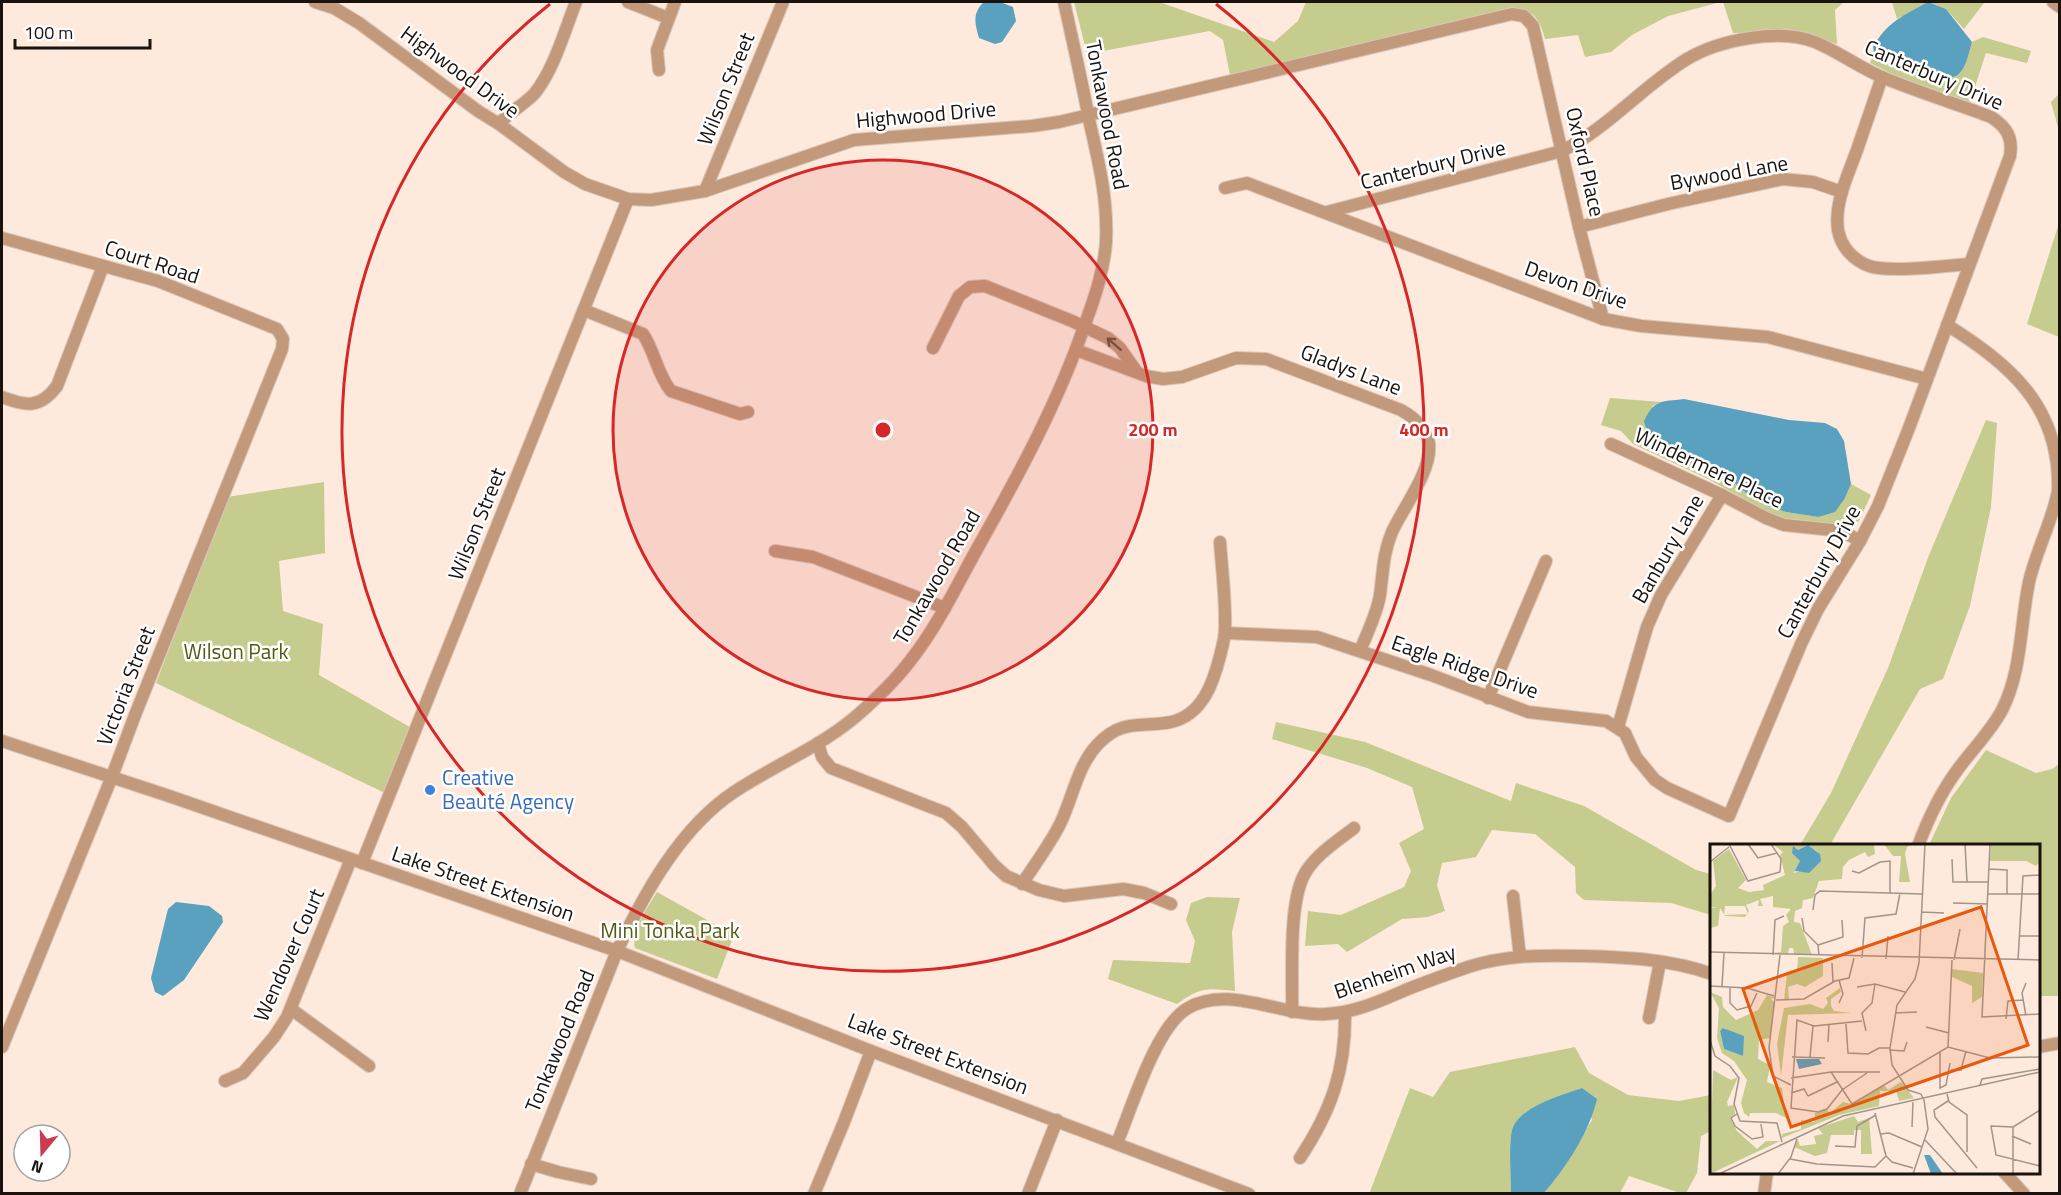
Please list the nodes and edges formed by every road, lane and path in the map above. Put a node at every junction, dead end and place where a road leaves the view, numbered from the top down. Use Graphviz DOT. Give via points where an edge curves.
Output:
graph roads {
  1 [pos="315,2"];
  2 [pos="576,2"];
  3 [pos="628,2"];
  4 [pos="675,2"];
  5 [pos="783,2"];
  6 [pos="1064,2"];
  7 [pos="2053,2"];
  8 [pos="2060,7"];
  9 [pos="1524,16"];
  10 [pos="668,18"];
  11 [pos="659,70"];
  12 [pos="1882,77"];
  13 [pos="1089,115"];
  14 [pos="499,124"];
  15 [pos="1562,151"];
  16 [pos="1225,188"];
  17 [pos="705,191"];
  18 [pos="1842,192"];
  19 [pos="628,199"];
  20 [pos="1327,212"];
  21 [pos="1579,226"];
  22 [pos="2,238"];
  23 [pos="1969,264"];
  24 [pos="103,266"];
  25 [pos="584,310"];
  26 [pos="1603,319"];
  27 [pos="1947,325"];
  28 [pos="1084,327"];
  29 [pos="283,339"];
  30 [pos="933,348"];
  31 [pos="1076,350"];
  32 [pos="1136,371"];
  33 [pos="1927,379"];
  34 [pos="2,397"];
  35 [pos="747,412"];
  36 [pos="1611,444"];
  37 [pos="1722,495"];
  38 [pos="1860,540"];
  39 [pos="1220,542"];
  40 [pos="775,550"];
  41 [pos="1546,561"];
  42 [pos="945,608"];
  43 [pos="1225,633"];
  44 [pos="1360,651"];
  45 [pos="1488,698"];
  46 [pos="1618,727"];
  47 [pos="2,741"];
  48 [pos="818,743"];
  49 [pos="111,778"];
  50 [pos="1354,828"];
  51 [pos="1919,844"];
  52 [pos="356,861"];
  53 [pos="1022,884"];
  54 [pos="1514,896"];
  55 [pos="1171,904"];
  56 [pos="617,951"];
  57 [pos="1520,957"];
  58 [pos="1660,962"];
  59 [pos="1710,973"];
  60 [pos="291,1009"];
  61 [pos="1292,1012"];
  62 [pos="1345,1012"];
  63 [pos="1649,1018"];
  64 [pos="2060,1043"];
  65 [pos="2,1047"];
  66 [pos="2040,1047"];
  67 [pos="871,1051"];
  68 [pos="369,1066"];
  69 [pos="225,1081"];
  70 [pos="1057,1120"];
  71 [pos="1117,1143"];
  72 [pos="1300,1158"];
  73 [pos="531,1164"];
  74 [pos="1767,1174"];
  75 [pos="2005,1174"];
  76 [pos="591,1179"];
  77 [pos="520,1194"];
  78 [pos="814,1194"];
  79 [pos="1028,1194"];
  80 [pos="1249,1194"];
  81 [pos="1764,1194"];
  82 [pos="2024,1194"];
  1 -- 14 [label="street, Highwood Drive" via="359,23"];
  2 -- 14 [label="street" via="542,83"];
  3 -- 10 [label="street"];
  4 -- 10 [label="street"];
  5 -- 17 [label="street, Wilson Street"];
  6 -- 13 [label="street, Tonkawood Road"];
  7 -- 8 [label="street"];
  9 -- 13 [label="street, Highwood Drive" via="1512,14"];
  9 -- 15 [label="street, Oxford Place" via="1533,26"];
  10 -- 11 [label="street" via="657,50"];
  12 -- 15 [label="street, Canterbury Drive" via="1799,38 1732,40 1669,71 1593,133"];
  12 -- 18 [label="street"];
  12 -- 23 [label="street, Canterbury Drive" via="1991,117 2000,122 2010,137 2010,156"];
  13 -- 17 [label="street, Highwood Drive" via="1032,126 854,140"];
  13 -- 28 [label="street, Tonkawood Road" via="1104,189 1106,242 1100,278"];
  14 -- 19 [label="street, Highwood Drive" via="564,172"];
  15 -- 20 [label="street, Canterbury Drive"];
  15 -- 21 [label="street, Oxford Place"];
  16 -- 20 [label="street, Devon Drive" via="1247,183"];
  17 -- 19 [label="street, Highwood Drive" via="651,200"];
  18 -- 21 [label="street, Bywood Lane" via="1813,182 1783,179"];
  18 -- 23 [label="street" via="1838,230 1842,243 1859,261 1883,269"];
  19 -- 25 [label="street, Wilson Street"];
  20 -- 26 [label="street, Devon Drive"];
  21 -- 26 [label="street, Oxford Place"];
  22 -- 24 [label="street, Court Road"];
  23 -- 27 [label="street, Canterbury Drive"];
  24 -- 29 [label="street, Court Road" via="158,281 277,329"];
  24 -- 34 [label="street" via="57,386 41,401 30,404"];
  25 -- 35 [label="street" via="643,334 663,382 671,391 740,414"];
  25 -- 52 [label="street, Wilson Street"];
  26 -- 33 [label="street, Devon Drive" via="1768,337"];
  27 -- 33 [label="street, Canterbury Drive"];
  27 -- 51 [label="street" via="2010,368 2028,386 2051,424 2060,468 2058,491 2029,580 2011,693 1956,772"];
  28 -- 30 [label="street" via="978,285 958,296"];
  28 -- 31 [label="street, Tonkawood Road"];
  32 -- 28 [label="street, one-way" via="1114,342"];
  29 -- 49 [label="street, Victoria Street"];
  31 -- 32 [label="street, Gladys Lane"];
  31 -- 42 [label="street, Tonkawood Road" via="1039,435"];
  32 -- 44 [label="street, Gladys Lane" via="1155,379 1172,379 1226,360 1266,359 1401,410 1418,421 1427,435 1428,455 1388,541 1377,609"];
  33 -- 38 [label="street, Canterbury Drive" via="1878,506"];
  36 -- 37 [label="street, Windermere Place"];
  37 -- 38 [label="street, Windermere Place" via="1784,525 1842,531"];
  37 -- 46 [label="street, Banbury Lane" via="1661,595 1647,627"];
  38 -- 46 [label="street, Canterbury Drive" via="1801,644 1729,816 1655,780"];
  39 -- 43 [label="street"];
  40 -- 42 [label="street" via="822,561"];
  41 -- 45 [label="street"];
  42 -- 48 [label="street, Tonkawood Road" via="910,662 882,693"];
  43 -- 44 [label="street, Eagle Ridge Drive" via="1317,637"];
  43 -- 53 [label="street" via="1208,694 1191,713 1168,722 1126,726 1111,733 1089,755 1061,822"];
  44 -- 45 [label="street, Eagle Ridge Drive"];
  45 -- 46 [label="street, Eagle Ridge Drive" via="1528,712 1595,718"];
  47 -- 49 [label="street, Lake Street Extension"];
  48 -- 53 [label="street" via="831,768 946,813 994,865"];
  48 -- 56 [label="street, Tonkawood Road" via="730,794 704,818 650,887"];
  49 -- 52 [label="street, Lake Street Extension"];
  49 -- 65 [label="street, Victoria Street"];
  50 -- 61 [label="street" via="1316,859 1298,893 1294,912"];
  52 -- 56 [label="street, Lake Street Extension"];
  52 -- 60 [label="street, Wendover Court"];
  53 -- 55 [label="street" via="1055,896 1123,888"];
  54 -- 57 [label="street"];
  56 -- 67 [label="street, Lake Street Extension"];
  56 -- 73 [label="street, Tonkawood Road"];
  57 -- 58 [label="street, Blenheim Way" via="1616,956"];
  57 -- 62 [label="street, Blenheim Way" via="1471,966"];
  58 -- 59 [label="street, Blenheim Way"];
  58 -- 63 [label="street"];
  60 -- 68 [label="street"];
  60 -- 69 [label="street, Wendover Court" via="274,1037 243,1073"];
  61 -- 62 [label="street, Blenheim Way"];
  61 -- 71 [label="street, Blenheim Way" via="1224,998 1212,998 1187,1008 1166,1028 1157,1044"];
  62 -- 72 [label="street" via="1336,1087 1327,1112"];
  64 -- 66 [label="street"];
  67 -- 70 [label="street, Lake Street Extension"];
  67 -- 78 [label="street"];
  70 -- 71 [label="street, Lake Street Extension"];
  70 -- 79 [label="street"];
  71 -- 80 [label="street, Lake Street Extension"];
  73 -- 76 [label="street"];
  73 -- 77 [label="street, Tonkawood Road"];
  74 -- 81 [label="street"];
  75 -- 82 [label="street"];
}
